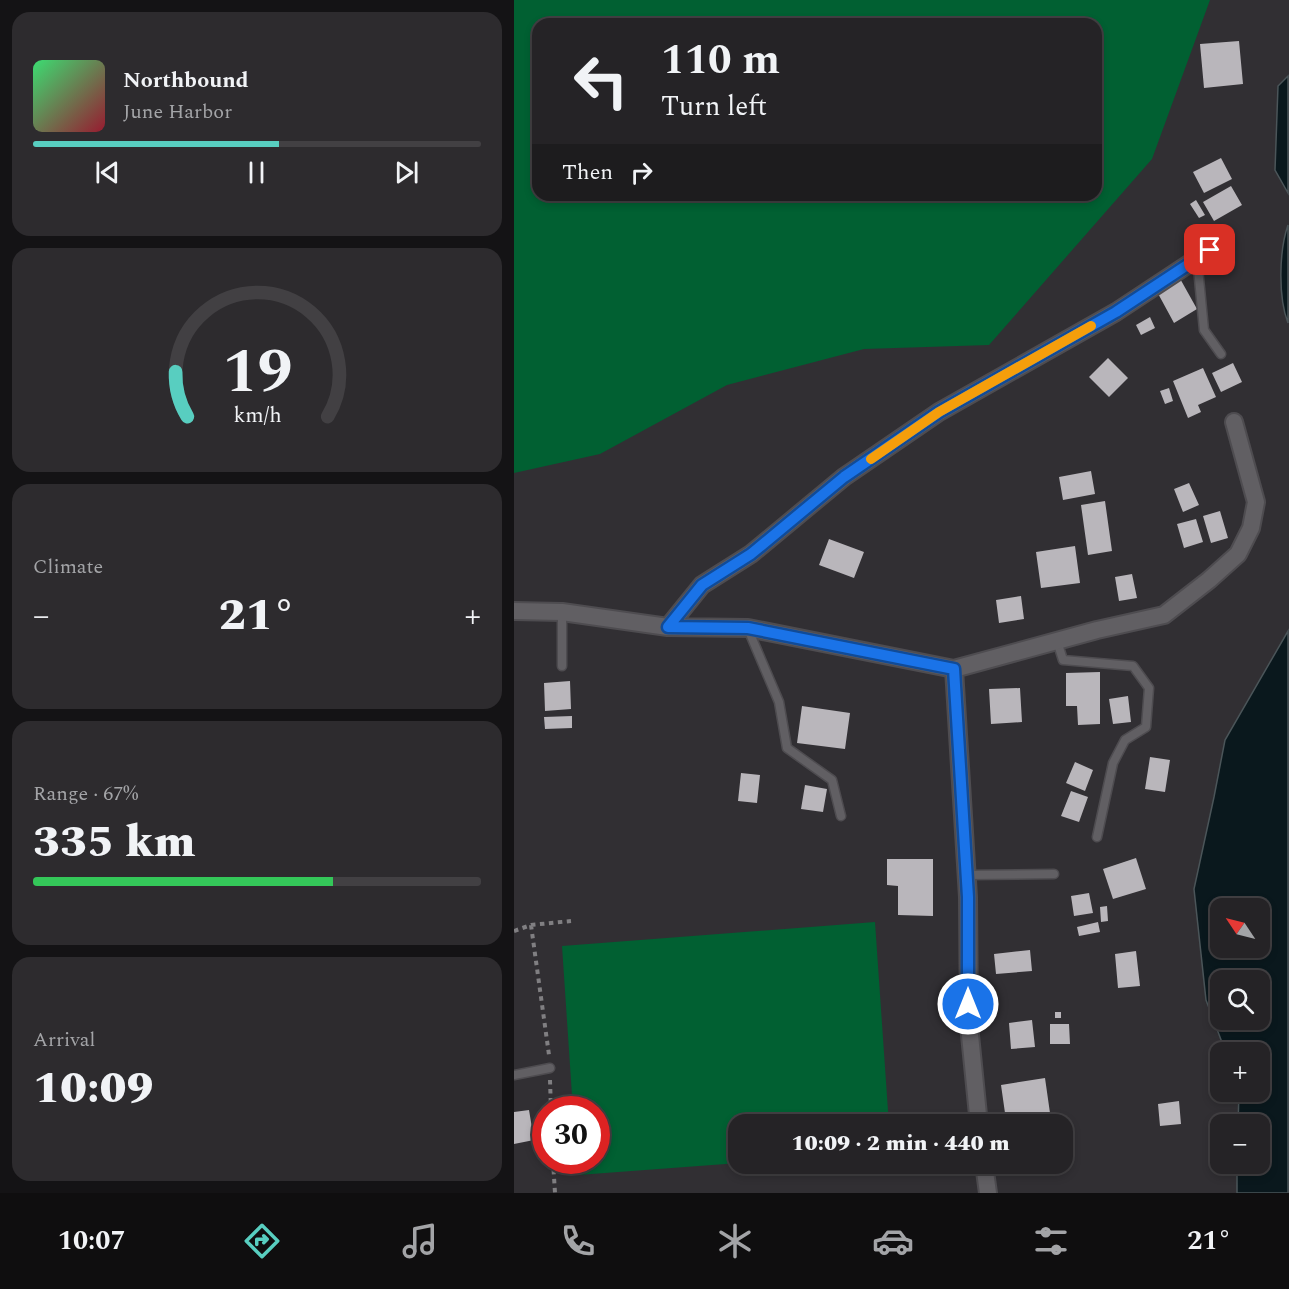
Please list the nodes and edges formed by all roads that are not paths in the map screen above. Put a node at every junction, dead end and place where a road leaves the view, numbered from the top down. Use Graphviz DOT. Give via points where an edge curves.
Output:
graph roads {
  1 [pos="1204,254"];
  2 [pos="1221,354"];
  3 [pos="1234,422"];
  4 [pos="514,611"];
  5 [pos="562,612"];
  6 [pos="668,627"];
  7 [pos="748,628"];
  8 [pos="1057,641"];
  9 [pos="562,666"];
  10 [pos="954,669"];
  11 [pos="841,816"];
  12 [pos="1097,837"];
  13 [pos="1054,874"];
  14 [pos="967,875"];
  15 [pos="550,1068"];
  16 [pos="514,1076"];
  17 [pos="978,1114"];
  18 [pos="985,1174"];
  19 [pos="988,1193"];
  1 -- 2 [label="lane" via="1204,330"];
  1 -- 6 [label="street" via="1116,312 939,412 844,477 751,554 702,585"];
  3 -- 8 [label="street" via="1256,502 1252,528 1238,554 1164,615"];
  4 -- 5 [label="street"];
  5 -- 6 [label="street"];
  5 -- 9 [label="lane"];
  6 -- 7 [label="street"];
  7 -- 10 [label="street"];
  7 -- 11 [label="lane" via="780,702 787,748 832,780"];
  8 -- 10 [label="street"];
  8 -- 12 [label="lane" via="1063,660 1133,666 1149,688 1146,727 1124,740 1113,763"];
  10 -- 14 [label="street"];
  13 -- 14 [label="lane"];
  14 -- 17 [label="street" via="969,1025"];
  15 -- 16 [label="lane"];
  18 -- 19 [label="street"];
}
